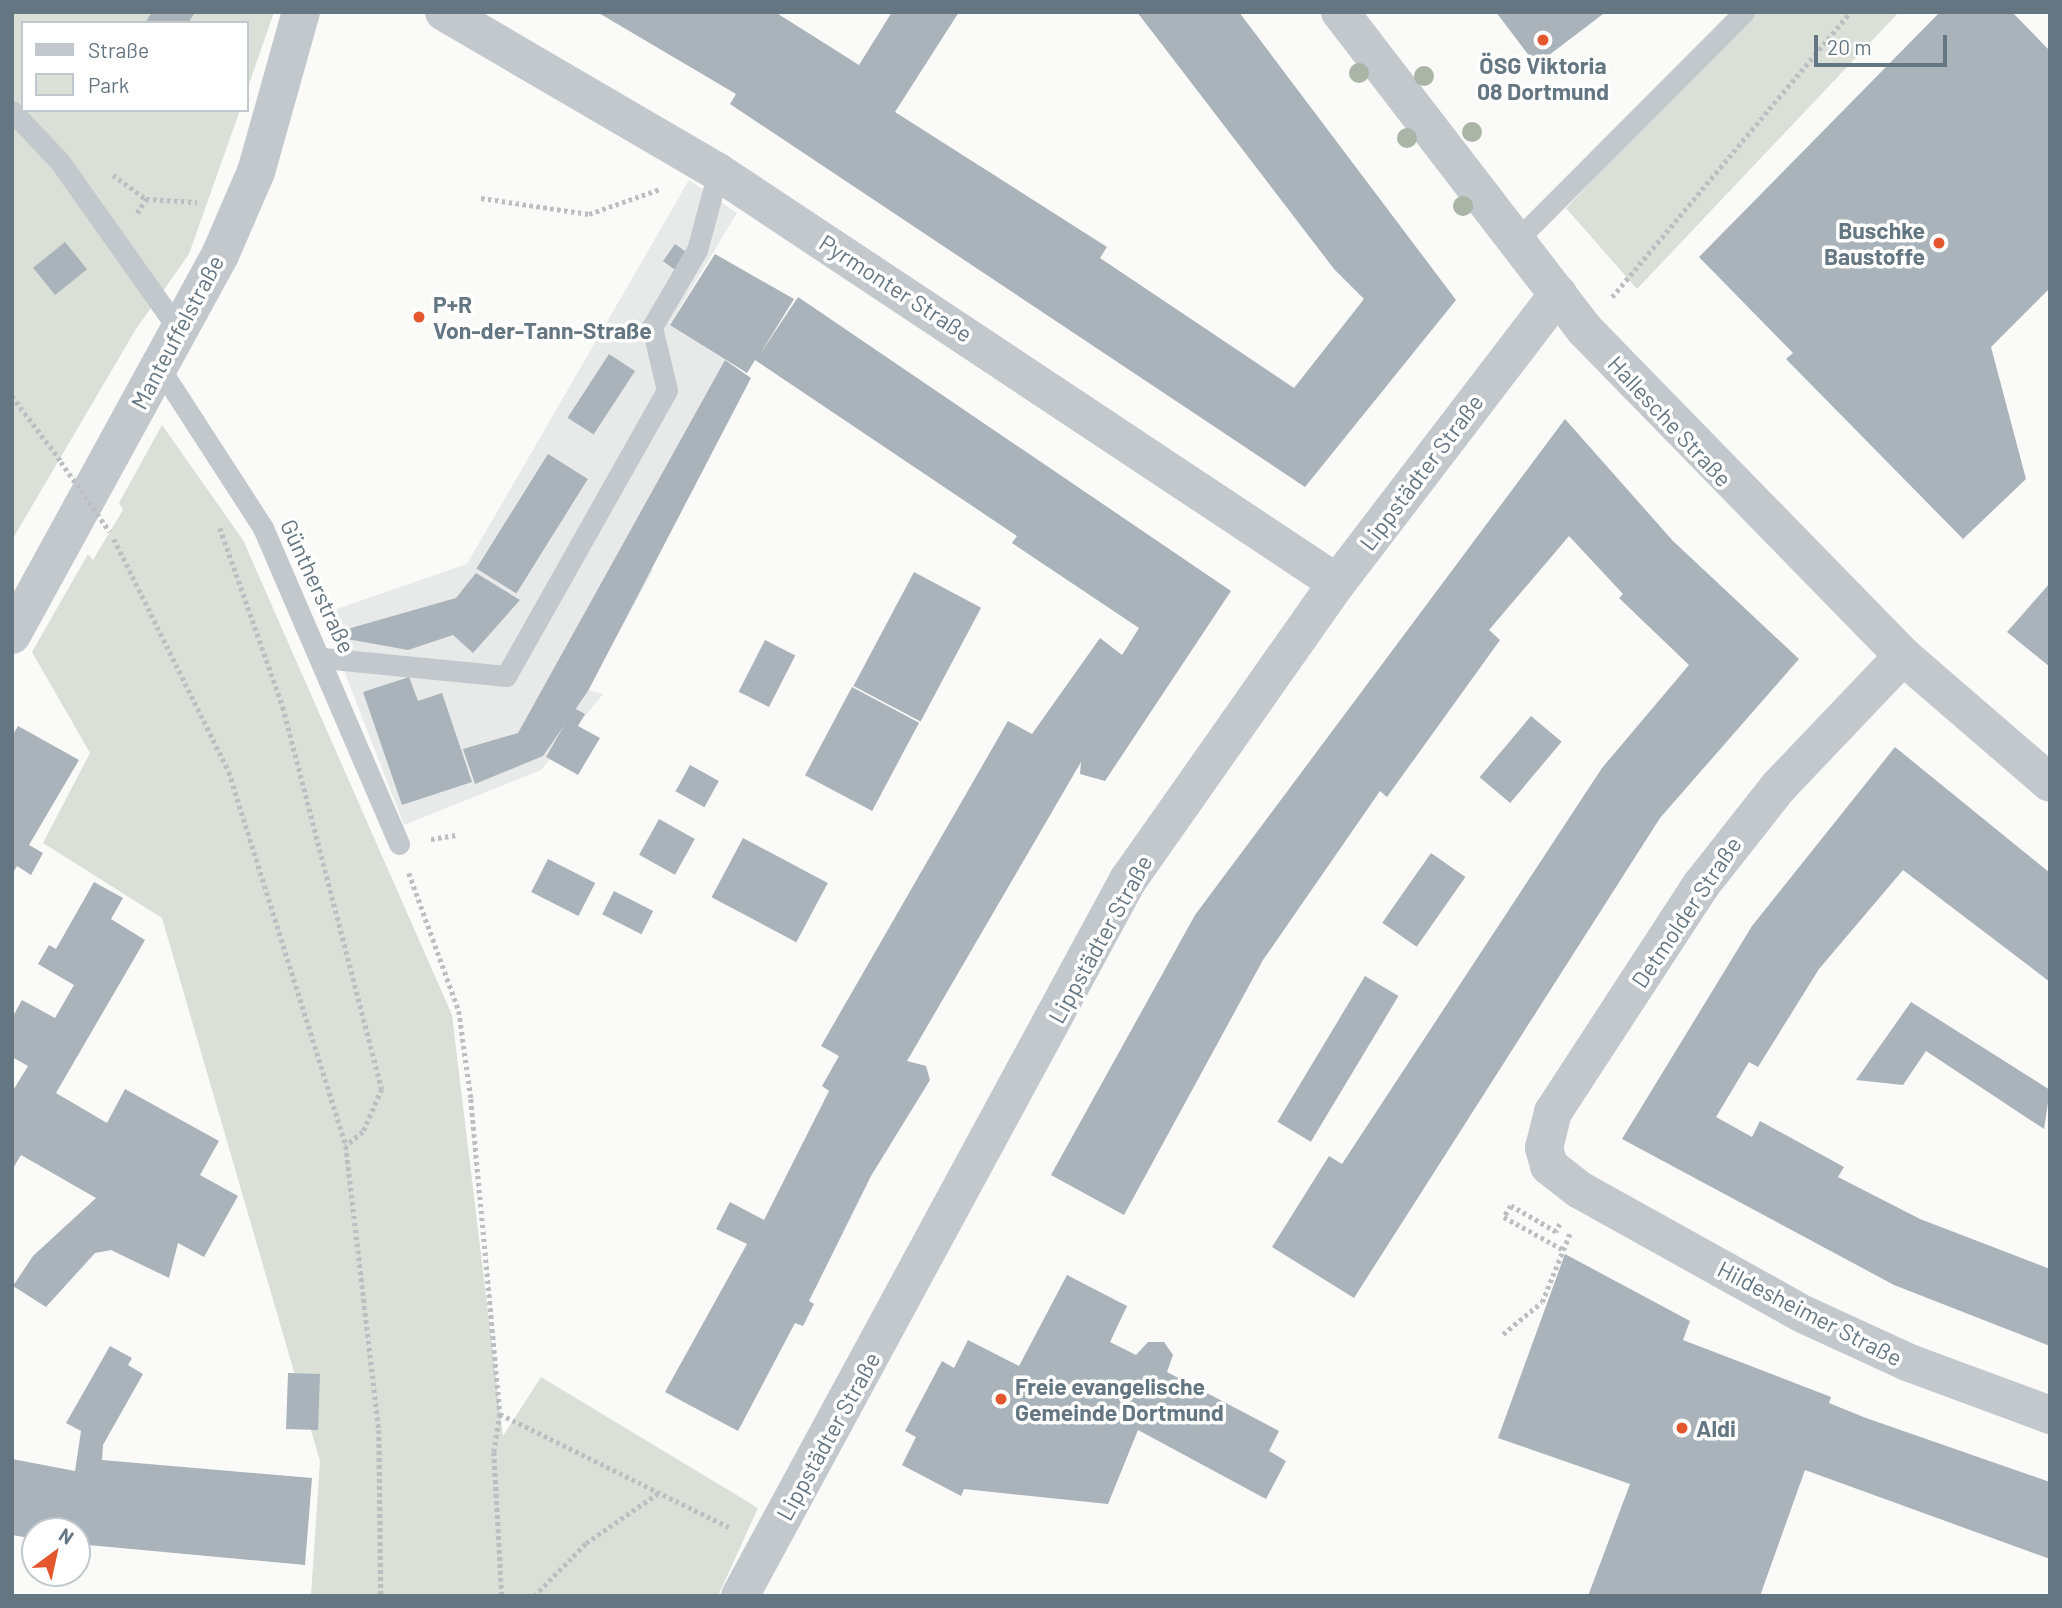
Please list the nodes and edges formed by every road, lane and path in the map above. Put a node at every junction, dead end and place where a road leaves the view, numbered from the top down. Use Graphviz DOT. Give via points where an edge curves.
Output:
graph roads {
  1 [pos="301,12"];
  2 [pos="444,12"];
  3 [pos="1340,12"];
  4 [pos="1744,12"];
  5 [pos="1850,12"];
  6 [pos="12,111"];
  7 [pos="713,169"];
  8 [pos="205,189"];
  9 [pos="481,198"];
  10 [pos="146,199"];
  11 [pos="1516,241"];
  12 [pos="1558,294"];
  13 [pos="1584,329"];
  14 [pos="179,330"];
  15 [pos="159,367"];
  16 [pos="12,396"];
  17 [pos="218,522"];
  18 [pos="1336,583"];
  19 [pos="12,635"];
  20 [pos="1903,656"];
  21 [pos="323,658"];
  22 [pos="2050,783"];
  23 [pos="456,835"];
  24 [pos="399,844"];
  25 [pos="346,1146"];
  26 [pos="1580,1189"];
  27 [pos="1566,1242"];
  28 [pos="1562,1249"];
  29 [pos="1503,1334"];
  30 [pos="500,1414"];
  31 [pos="2050,1415"];
  32 [pos="661,1492"];
  33 [pos="766,1545"];
  34 [pos="381,1596"];
  35 [pos="502,1596"];
  36 [pos="534,1596"];
  37 [pos="740,1596"];
  1 -- 14 [label="street, Manteuffelstraße" via="256,172"];
  2 -- 7 [label="street, Pyrmonter Straße"];
  3 -- 11 [label="street, Hallesche Straße"];
  4 -- 11 [label="lane"];
  5 -- 13 [label="path"];
  6 -- 14 [label="lane" via="60,162"];
  7 -- 9 [label="path" via="589,214"];
  7 -- 18 [label="street, Pyrmonter Straße"];
  7 -- 21 [label="lane" via="697,250 652,327 667,390 506,676"];
  8 -- 10 [label="path" via="201,202"];
  11 -- 12 [label="street, Hallesche Straße"];
  12 -- 13 [label="street, Hallesche Straße"];
  12 -- 18 [label="street, Lippstädter Straße"];
  13 -- 20 [label="street, Hallesche Straße"];
  14 -- 15 [label="street, Manteuffelstraße"];
  15 -- 19 [label="street, Manteuffelstraße"];
  15 -- 21 [label="lane, Güntherstraße" via="263,528"];
  16 -- 25 [label="path, bridge" via="110,532 160,623 229,772"];
  17 -- 25 [label="path" via="283,707 382,1089 363,1132"];
  18 -- 33 [label="street, Lippstädter Straße" via="1128,880"];
  20 -- 22 [label="street, Hallesche Straße"];
  20 -- 26 [label="street, Detmolder Straße" via="1739,834 1553,1112 1545,1131 1549,1166"];
  21 -- 24 [label="lane, Güntherstraße"];
  23 -- 24 [label="path"];
  24 -- 30 [label="path" via="459,1011"];
  25 -- 34 [label="path" via="379,1430"];
  26 -- 28 [label="path" via="1556,1232 1511,1206 1504,1217"];
  26 -- 31 [label="street, Hildesheimer Straße" via="1854,1340"];
  27 -- 28 [label="path"];
  28 -- 29 [label="path" via="1542,1302"];
  30 -- 32 [label="path"];
  30 -- 35 [label="path" via="494,1452"];
  32 -- 33 [label="path"];
  32 -- 36 [label="path" via="586,1543"];
  33 -- 37 [label="street, Lippstädter Straße"];
}
